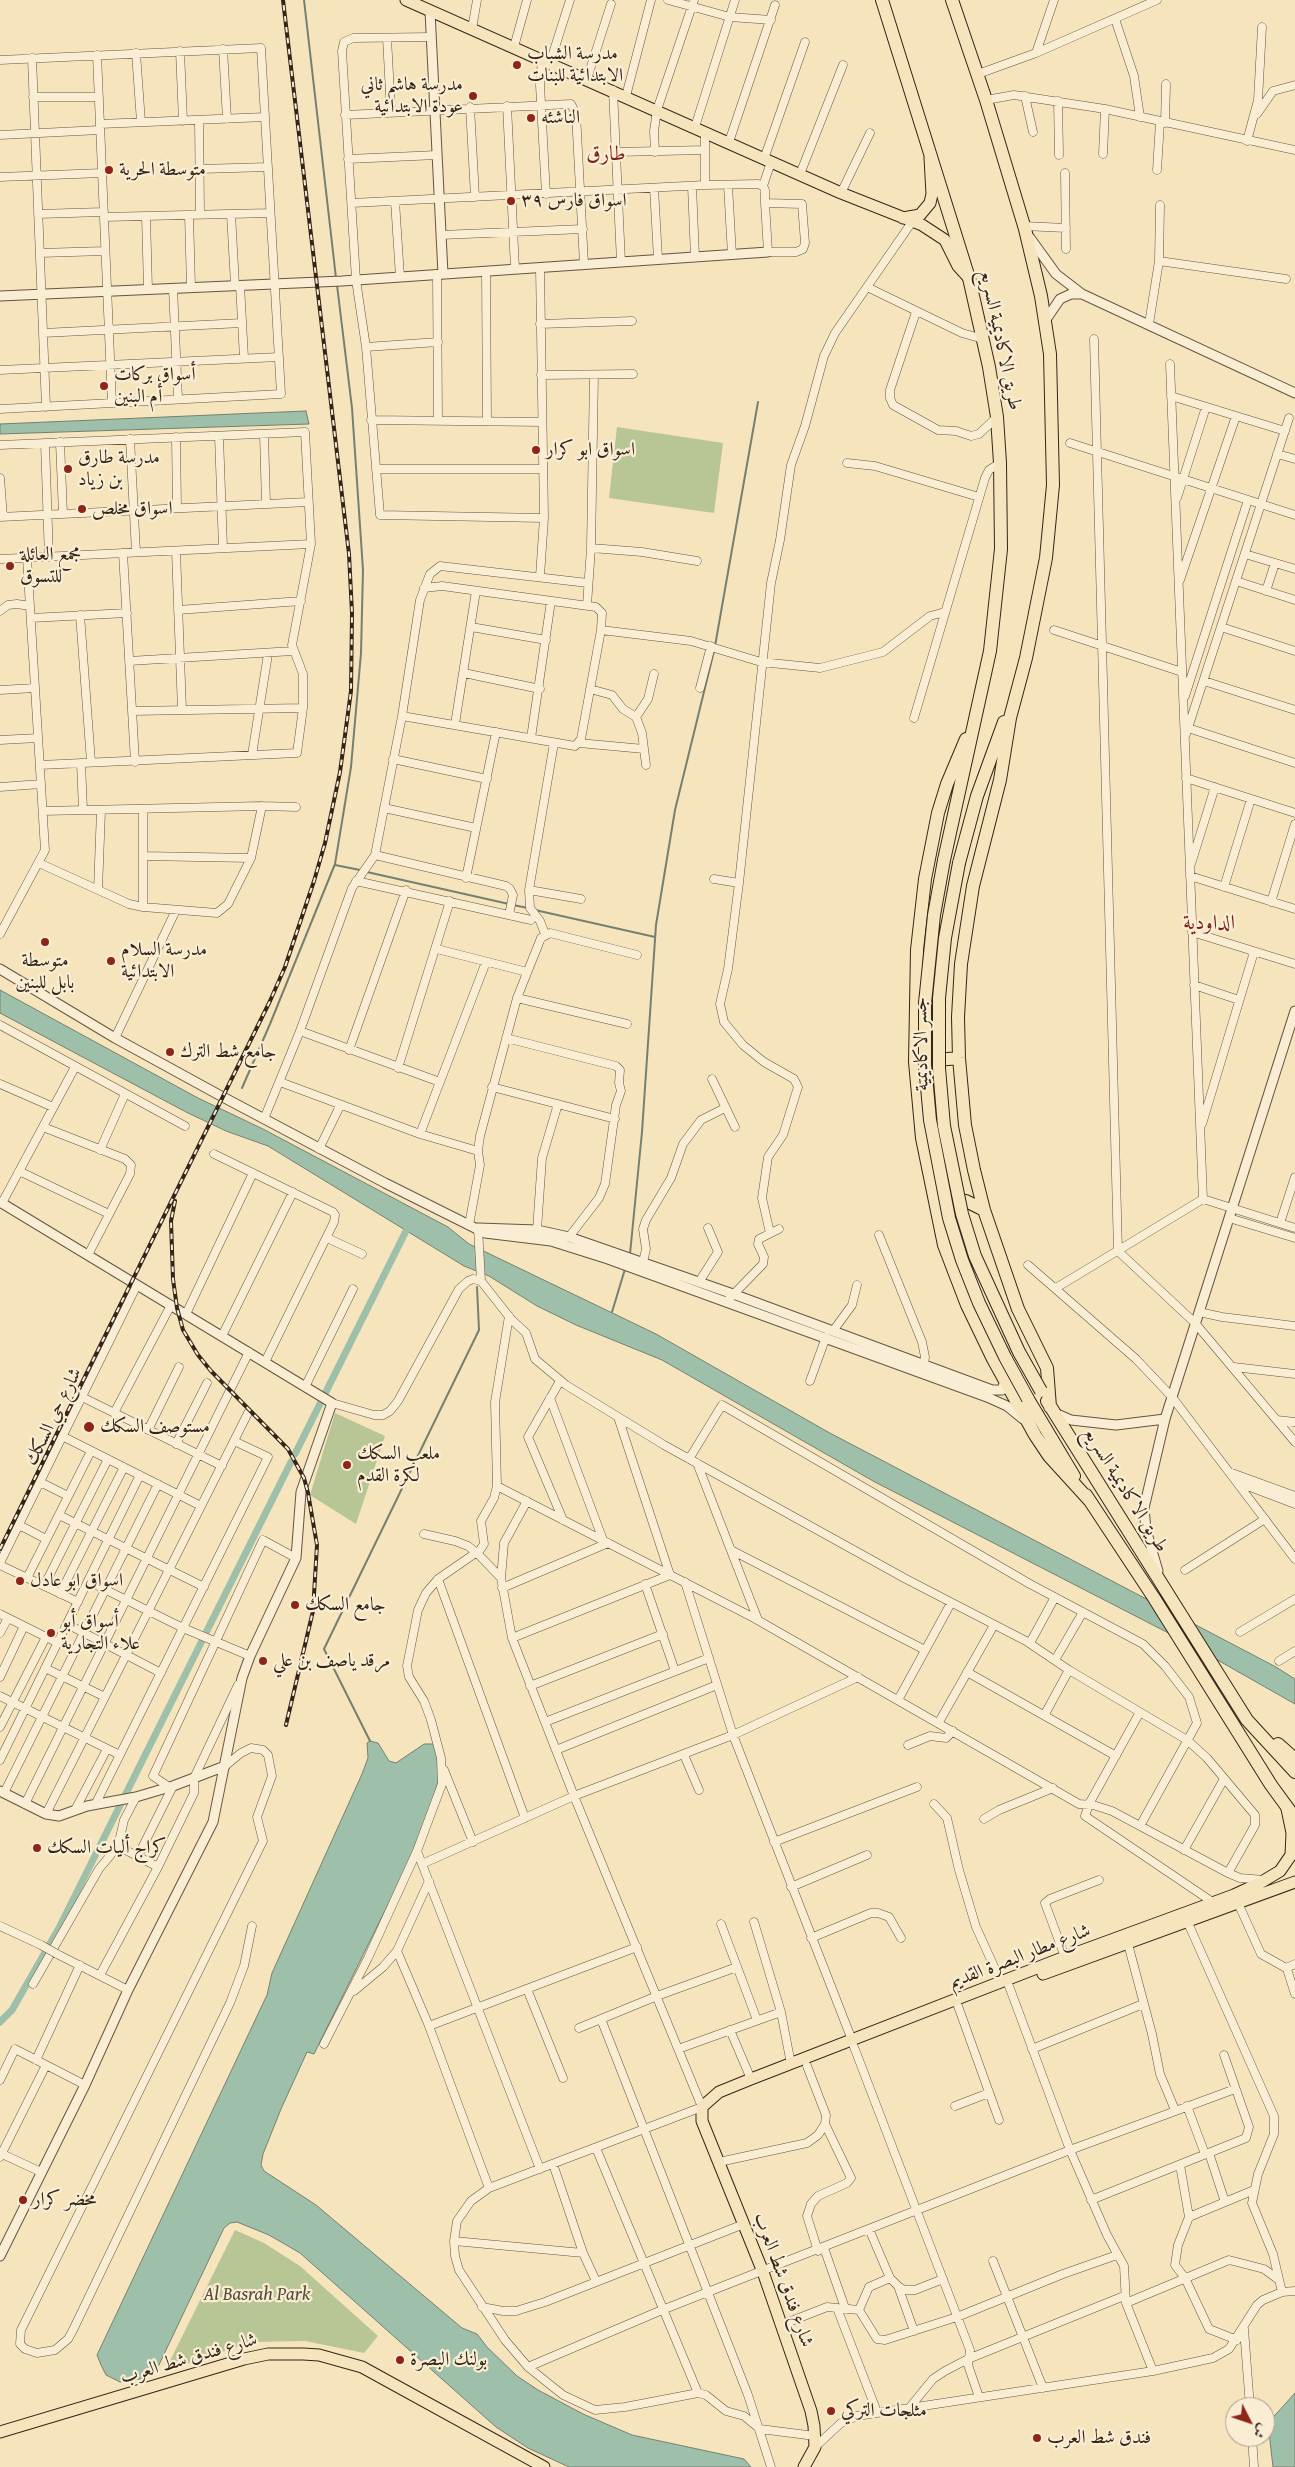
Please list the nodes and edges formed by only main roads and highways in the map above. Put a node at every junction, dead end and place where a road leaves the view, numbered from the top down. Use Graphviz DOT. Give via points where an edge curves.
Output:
graph roads {
  1 [pos="406,0"];
  2 [pos="882,0"];
  3 [pos="952,0"];
  4 [pos="425,6"];
  5 [pos="930,158"];
  6 [pos="907,220"];
  7 [pos="970,278"];
  8 [pos="1017,689"];
  9 [pos="980,698"];
  10 [pos="959,1058"];
  11 [pos="915,1062"];
  12 [pos="984,1210"];
  13 [pos="937,1215"];
  14 [pos="1041,1391"];
  15 [pos="1028,1399"];
  16 [pos="1051,1408"];
  17 [pos="1090,1501"];
  18 [pos="1239,1707"];
  19 [pos="1295,1759"];
  20 [pos="1295,1772"];
  21 [pos="1292,1810"];
  22 [pos="1295,1882"];
  23 [pos="1005,1984"];
  24 [pos="853,2044"];
  25 [pos="706,2103"];
  26 [pos="0,2432"];
  27 [pos="544,2467"];
  28 [pos="804,2467"];
  1 -- 4 [label="main road"];
  2 -- 5 [label="highway, طريق الاكاديمية السريع"];
  3 -- 8 [label="highway, طريق الاكاديمية السريع" via="1025,227 1050,354 1052,509 1042,583"];
  4 -- 6 [label="main road" via="840,193"];
  5 -- 6 [label="main road" via="930,204 920,215"];
  5 -- 7 [label="highway, طريق الاكاديمية السريع"];
  6 -- 7 [label="main road" via="944,240 961,270"];
  7 -- 9 [label="highway, طريق الاكاديمية السريع" via="997,417 1000,463 999,575 990,651"];
  8 -- 10 [label="highway" via="1000,780 973,886 961,964"];
  8 -- 14 [label="highway, جسر الاكاديمية, bridge" via="977,796 959,863 945,938 939,998 939,1068 944,1126 962,1214 975,1256 1018,1352"];
  9 -- 11 [label="highway" via="938,813 925,879 917,950"];
  9 -- 15 [label="highway, جسر الاكاديمية, bridge" via="930,940 925,1066 930,1120 949,1218 986,1318"];
  10 -- 11 [label="highway"];
  10 -- 12 [label="highway" via="966,1125"];
  11 -- 13 [label="highway" via="922,1138"];
  12 -- 13 [label="highway" via="972,1203 959,1201"];
  12 -- 16 [label="highway" via="1018,1309 1047,1368"];
  13 -- 17 [label="highway" via="952,1270 1005,1381 1049,1456"];
  14 -- 16 [label="highway, طريق الاكاديمية السريع"];
  15 -- 17 [label="highway, طريق الاكاديمية السريع"];
  16 -- 18 [label="highway, طريق الاكاديمية السريع"];
  17 -- 21 [label="highway, طريق الاكاديمية السريع" via="1194,1665"];
  18 -- 19 [label="highway"];
  18 -- 20 [label="highway" via="1257,1732"];
  21 -- 23 [label="main road, شارع مطار البصرة القديم" via="1291,1855 1280,1871 1266,1880 1214,1903 1065,1957"];
  22 -- 23 [label="main road, شارع مطار البصرة القديم" via="1188,1923"];
  23 -- 24 [label="main road, شارع مطار البصرة القديم"];
  23 -- 24 [label="main road, شارع مطار البصرة القديم" via="958,2006"];
  24 -- 25 [label="main road, شارع مطار البصرة القديم" via="807,2066"];
  24 -- 25 [label="main road, شارع مطار البصرة القديم" via="719,2092"];
  25 -- 28 [label="main road, شارع فندق شط العرب" via="702,2121 763,2272 811,2411 815,2442"];
  26 -- 27 [label="main road, شارع فندق شط العرب" via="244,2359 268,2354 319,2355 362,2367"];
}
